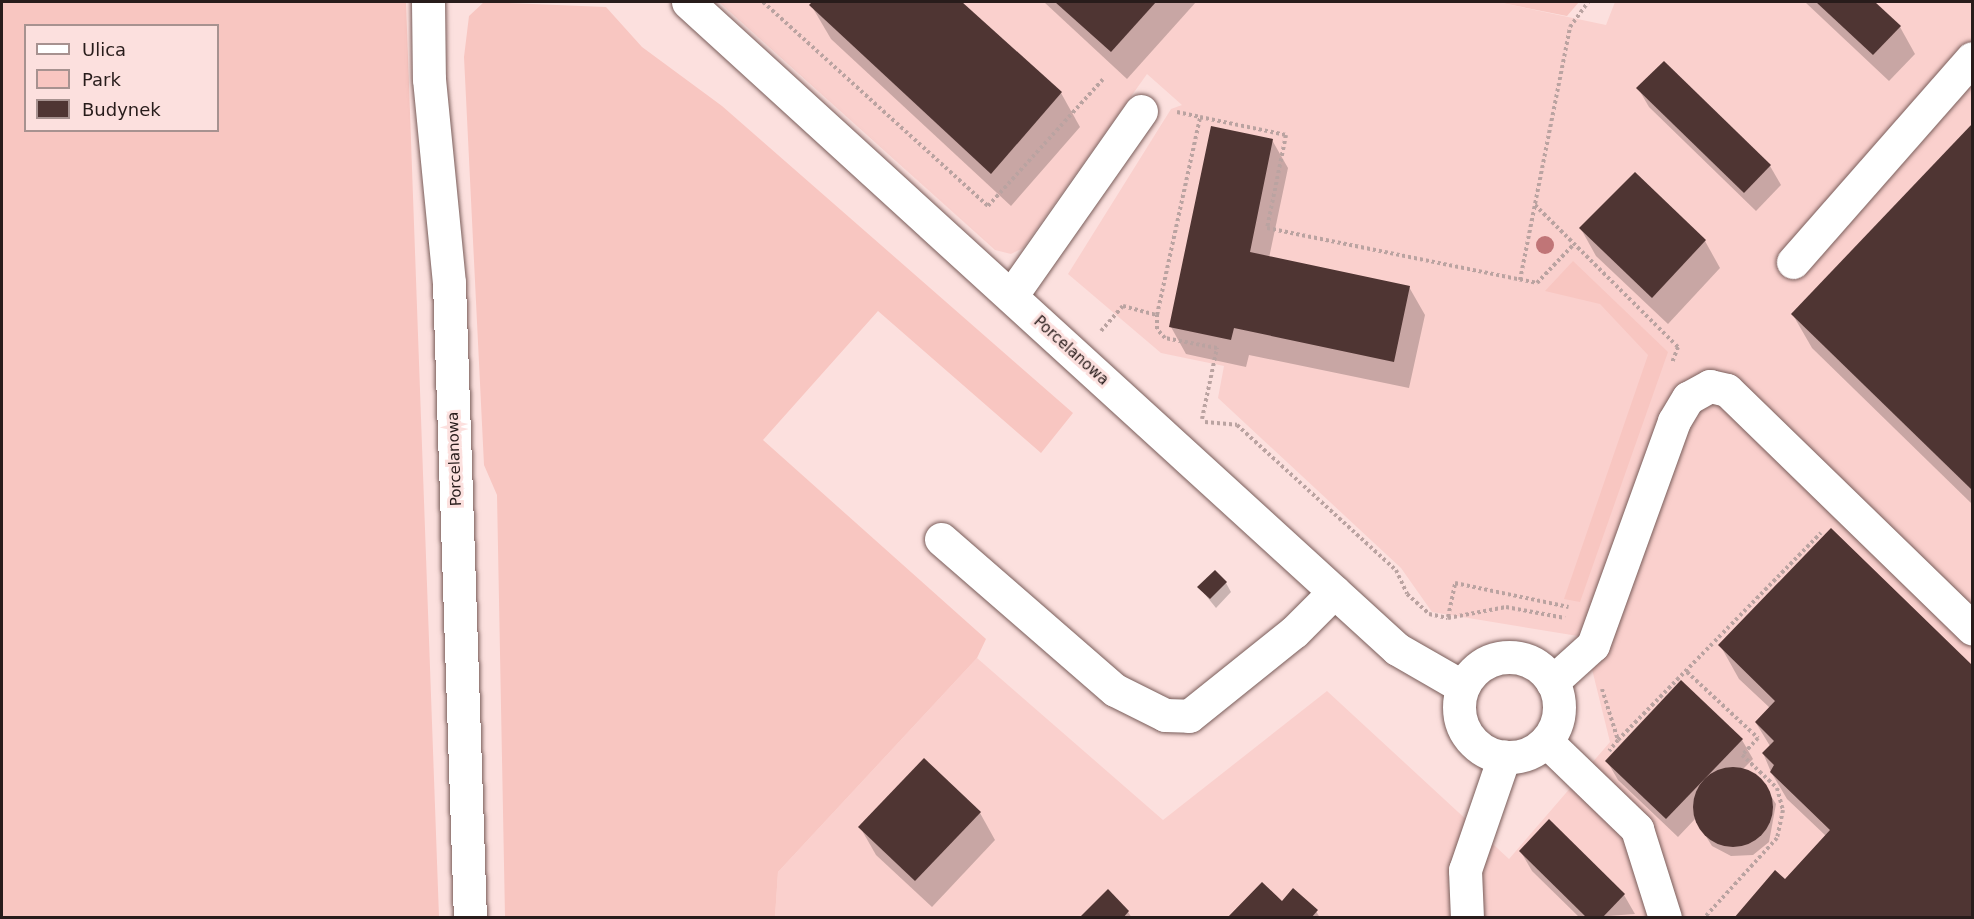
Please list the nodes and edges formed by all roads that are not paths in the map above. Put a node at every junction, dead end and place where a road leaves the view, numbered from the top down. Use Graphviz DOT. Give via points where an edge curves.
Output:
graph roads {
  1 [pos="428,2"];
  2 [pos="688,2"];
  3 [pos="1972,58"];
  4 [pos="1154,112"];
  5 [pos="1793,262"];
  6 [pos="1011,296"];
  7 [pos="941,539"];
  8 [pos="1334,592"];
  9 [pos="1972,628"];
  10 [pos="1552,682"];
  11 [pos="1463,687"];
  12 [pos="1556,750"];
  13 [pos="1504,757"];
  14 [pos="470,918"];
  15 [pos="1467,918"];
  16 [pos="1665,918"];
  1 -- 14 [label="street, Porcelanowa" via="429,79 449,284"];
  2 -- 6 [label="street, Porcelanowa"];
  3 -- 5 [label="street"];
  4 -- 6 [label="street"];
  6 -- 8 [label="street, Porcelanowa"];
  7 -- 8 [label="street" via="1115,690 1165,715 1189,716 1294,632"];
  8 -- 11 [label="street, Porcelanowa" via="1397,649"];
  9 -- 10 [label="street" via="1728,390 1710,386 1688,398 1674,421 1593,645"];
  10 -- 11 [label="street" via="1536,665 1503,657 1486,662"];
  10 -- 12 [label="street" via="1559,709"];
  11 -- 13 [label="street" via="1460,718 1466,732 1489,753"];
  12 -- 13 [label="street"];
  12 -- 16 [label="street" via="1637,829"];
  13 -- 15 [label="street" via="1465,870"];
}
